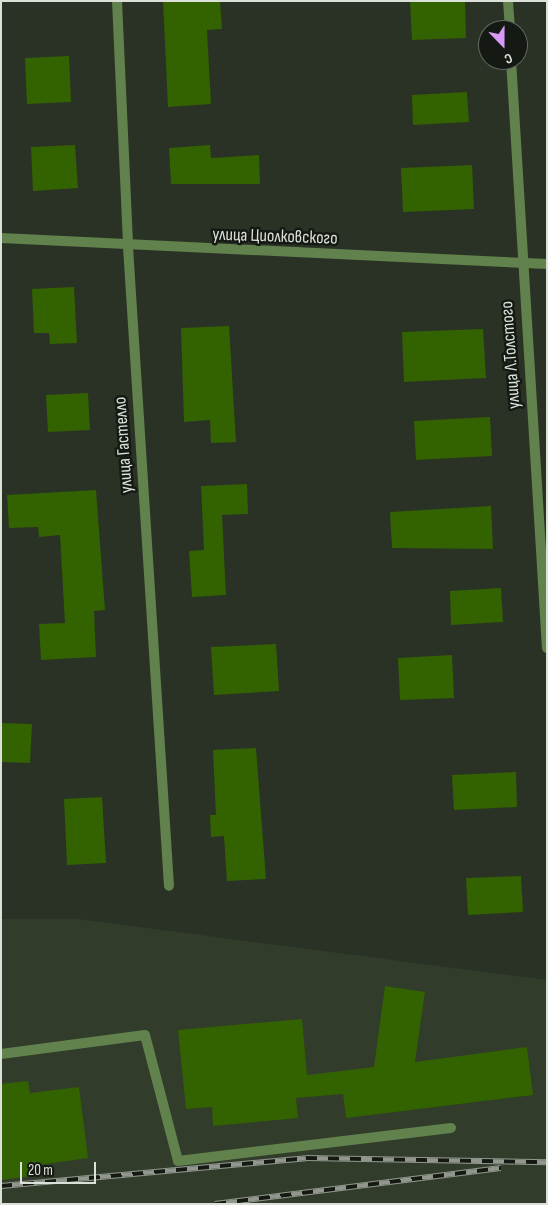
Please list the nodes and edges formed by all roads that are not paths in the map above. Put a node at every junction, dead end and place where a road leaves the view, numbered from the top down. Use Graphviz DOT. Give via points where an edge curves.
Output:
graph roads {
  1 [pos="117,1"];
  2 [pos="508,1"];
  3 [pos="509,20"];
  4 [pos="511,70"];
  5 [pos="1,238"];
  6 [pos="128,247"];
  7 [pos="521,263"];
  8 [pos="547,264"];
  9 [pos="547,648"];
  10 [pos="169,886"];
  11 [pos="1,1054"];
  12 [pos="452,1128"];
  1 -- 6 [label="street, улица Гастелло"];
  2 -- 3 [label="street"];
  4 -- 7 [label="street, улица Л.Толстого"];
  5 -- 6 [label="street, улица Циолковского"];
  6 -- 7 [label="street, улица Циолковского"];
  6 -- 10 [label="street, улица Гастелло"];
  7 -- 8 [label="street, улица Циолковского"];
  7 -- 9 [label="street, улица Л.Толстого"];
  11 -- 12 [label="street" via="145,1035 178,1161"];
}
